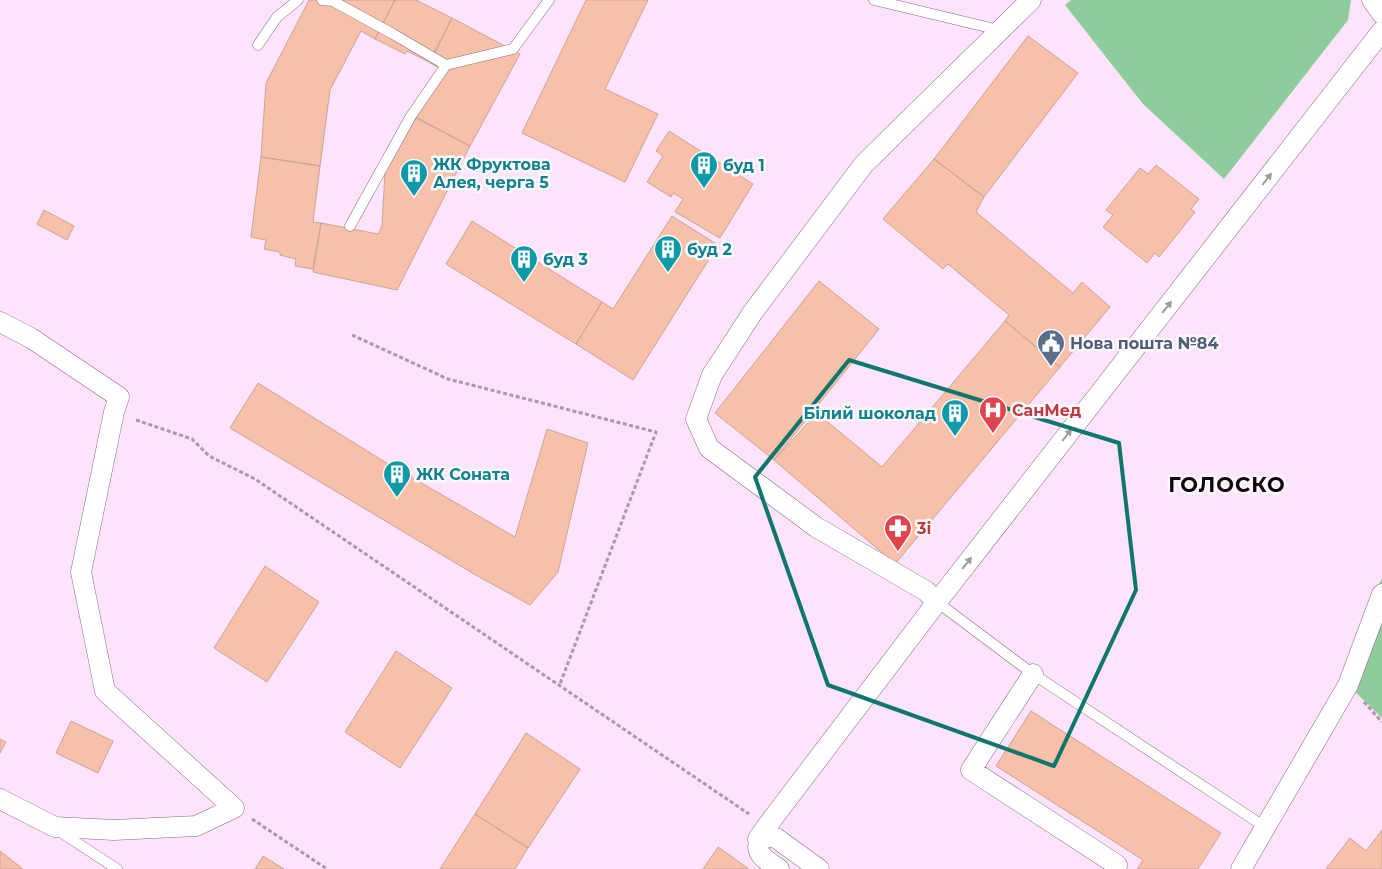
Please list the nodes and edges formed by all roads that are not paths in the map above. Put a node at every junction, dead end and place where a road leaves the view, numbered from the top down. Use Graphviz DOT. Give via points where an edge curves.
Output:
graph roads {
  1 [pos="298,0"];
  2 [pos="322,0"];
  3 [pos="549,0"];
  4 [pos="874,0"];
  5 [pos="1031,0"];
  6 [pos="1372,0"];
  7 [pos="1382,14"];
  8 [pos="999,30"];
  9 [pos="1382,31"];
  10 [pos="258,45"];
  11 [pos="446,65"];
  12 [pos="350,226"];
  13 [pos="0,322"];
  14 [pos="1382,594"];
  15 [pos="937,602"];
  16 [pos="1033,674"];
  17 [pos="0,799"];
  18 [pos="1265,827"];
  19 [pos="55,828"];
  20 [pos="764,833"];
  21 [pos="116,869"];
  22 [pos="779,869"];
  23 [pos="819,869"];
  24 [pos="1114,869"];
  25 [pos="1240,869"];
  1 -- 10 [label="lane" via="277,17"];
  2 -- 11 [label="lane" via="333,1"];
  3 -- 11 [label="lane" via="513,50"];
  4 -- 8 [label="lane"];
  5 -- 8 [label="street"];
  6 -- 7 [label="street"];
  8 -- 15 [label="street" via="864,164 748,320 712,375 696,419 709,448 816,527 926,591"];
  15 -- 9 [label="street, one-way"];
  11 -- 12 [label="lane" via="411,116"];
  13 -- 19 [label="street" via="31,338 119,398 81,572 105,691 234,808 196,826 114,830"];
  14 -- 18 [label="street" via="1348,685"];
  15 -- 16 [label="lane"];
  15 -- 20 [label="street"];
  16 -- 18 [label="lane"];
  16 -- 24 [label="street" via="971,770 1116,865"];
  17 -- 19 [label="street"];
  18 -- 25 [label="street"];
  19 -- 21 [label="lane"];
  20 -- 22 [label="street" via="758,849 760,854"];
  20 -- 23 [label="street" via="765,837 776,838"];
}
